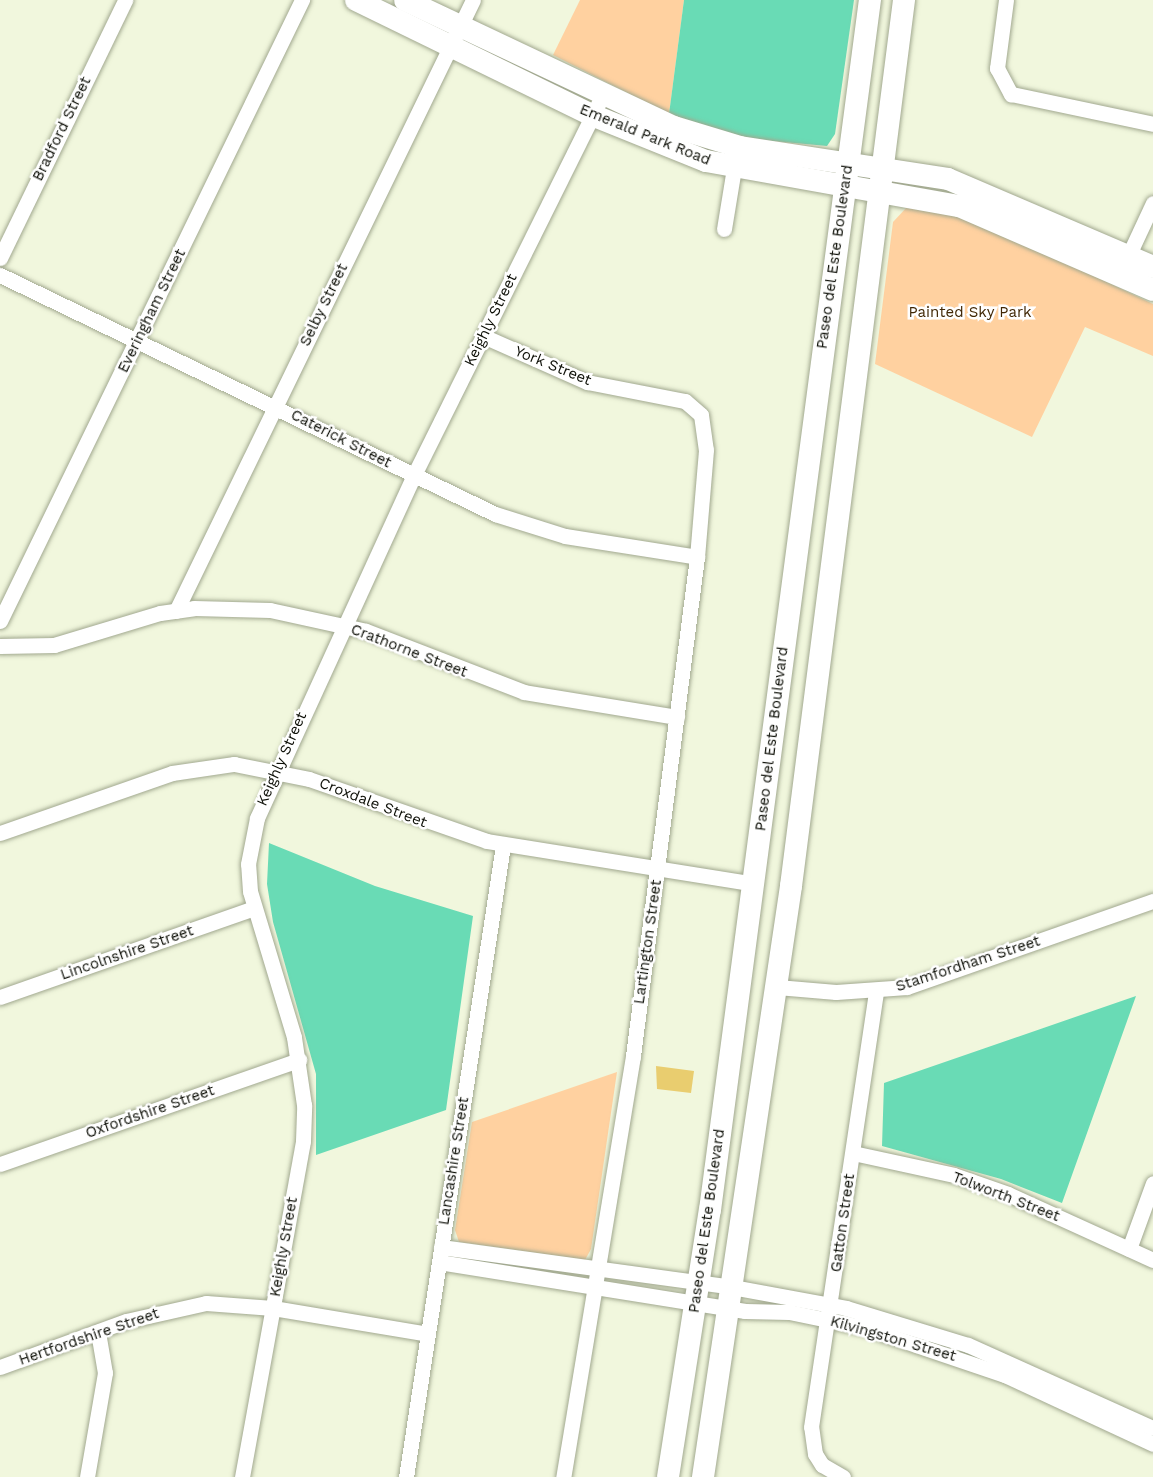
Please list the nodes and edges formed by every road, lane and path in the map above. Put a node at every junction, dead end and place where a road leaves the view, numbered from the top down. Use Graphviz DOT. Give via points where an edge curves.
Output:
graph roads {
  1 [pos="125,0"];
  2 [pos="302,0"];
  3 [pos="356,0"];
  4 [pos="405,0"];
  5 [pos="472,0"];
  6 [pos="870,0"];
  7 [pos="904,0"];
  8 [pos="1006,0"];
  9 [pos="454,36"];
  10 [pos="603,95"];
  11 [pos="592,115"];
  12 [pos="1153,124"];
  13 [pos="734,168"];
  14 [pos="847,176"];
  15 [pos="881,180"];
  16 [pos="1153,203"];
  17 [pos="724,229"];
  18 [pos="0,258"];
  19 [pos="1124,265"];
  20 [pos="1153,267"];
  21 [pos="0,275"];
  22 [pos="1153,290"];
  23 [pos="483,336"];
  24 [pos="137,342"];
  25 [pos="276,405"];
  26 [pos="695,406"];
  27 [pos="413,477"];
  28 [pos="697,557"];
  29 [pos="176,611"];
  30 [pos="0,621"];
  31 [pos="344,626"];
  32 [pos="0,646"];
  33 [pos="677,717"];
  34 [pos="276,771"];
  35 [pos="0,833"];
  36 [pos="503,845"];
  37 [pos="658,871"];
  38 [pos="754,884"];
  39 [pos="1153,901"];
  40 [pos="254,909"];
  41 [pos="777,987"];
  42 [pos="876,992"];
  43 [pos="0,997"];
  44 [pos="300,1060"];
  45 [pos="853,1153"];
  46 [pos="0,1164"];
  47 [pos="1153,1183"];
  48 [pos="1129,1249"];
  49 [pos="440,1254"];
  50 [pos="1153,1260"];
  51 [pos="596,1268"];
  52 [pos="593,1286"];
  53 [pos="697,1292"];
  54 [pos="730,1297"];
  55 [pos="273,1308"];
  56 [pos="830,1313"];
  57 [pos="98,1332"];
  58 [pos="428,1334"];
  59 [pos="0,1367"];
  60 [pos="1153,1428"];
  61 [pos="1153,1444"];
  62 [pos="87,1477"];
  63 [pos="242,1477"];
  64 [pos="406,1477"];
  65 [pos="563,1477"];
  66 [pos="668,1477"];
  67 [pos="703,1477"];
  68 [pos="843,1477"];
  1 -- 18 [label="street, Bradford Street"];
  2 -- 24 [label="street, Everingham Street"];
  3 -- 9 [label="main road, Emerald Park Road"];
  4 -- 9 [label="main road, Emerald Park Road"];
  5 -- 9 [label="street, Selby Street"];
  6 -- 14 [label="main road, Paseo del Este Boulevard"];
  7 -- 15 [label="main road"];
  8 -- 12 [label="street" via="997,68 1004,87 1019,99"];
  9 -- 10 [label="main road, Emerald Park Road"];
  9 -- 11 [label="main road, Emerald Park Road"];
  9 -- 25 [label="street, Selby Street"];
  10 -- 11 [label="street, Keighly Street"];
  10 -- 14 [label="main road, Emerald Park Road" via="719,142"];
  11 -- 13 [label="main road, Emerald Park Road" via="706,161"];
  11 -- 23 [label="street, Keighly Street"];
  13 -- 14 [label="main road, Emerald Park Road"];
  13 -- 17 [label="street"];
  14 -- 15 [label="main road, Emerald Park Road"];
  14 -- 38 [label="main road, Paseo del Este Boulevard"];
  15 -- 19 [label="main road, Emerald Park Road"];
  15 -- 41 [label="main road"];
  16 -- 19 [label="street"];
  19 -- 20 [label="main road"];
  19 -- 22 [label="main road, Emerald Park Road"];
  21 -- 24 [label="street, Caterick Street"];
  23 -- 26 [label="street, York Street" via="587,382 671,397"];
  23 -- 27 [label="street, Keighly Street"];
  24 -- 25 [label="street, Caterick Street"];
  24 -- 30 [label="street, Everingham Street"];
  25 -- 27 [label="street, Caterick Street"];
  25 -- 29 [label="street, Selby Street"];
  26 -- 28 [label="street, Lartington Street" via="701,415 706,450"];
  27 -- 28 [label="street, Caterick Street" via="532,528 612,546"];
  27 -- 31 [label="street, Keighly Street"];
  28 -- 33 [label="street, Lartington Street"];
  29 -- 31 [label="street, Crathorne Street" via="270,610"];
  29 -- 32 [label="street, Crathorne Street" via="54,645"];
  31 -- 33 [label="street, Crathorne Street" via="524,692"];
  31 -- 34 [label="street, Keighly Street"];
  33 -- 37 [label="street, Lartington Street"];
  34 -- 35 [label="street, Croxdale Street" via="234,764 200,766"];
  34 -- 36 [label="street, Croxdale Street"];
  34 -- 40 [label="street, Keighly Street" via="257,818 248,864"];
  36 -- 37 [label="street, Croxdale Street"];
  36 -- 49 [label="street, Lancashire Street"];
  37 -- 38 [label="street, Croxdale Street"];
  37 -- 51 [label="street, Lartington Street"];
  38 -- 53 [label="main road, Paseo del Este Boulevard"];
  39 -- 42 [label="street, Stamfordham Street" via="907,987"];
  40 -- 43 [label="street, Lincolnshire Street"];
  40 -- 44 [label="street, Keighly Street"];
  41 -- 42 [label="street, Stamfordham Street"];
  41 -- 54 [label="main road"];
  42 -- 45 [label="street, Gatton Street"];
  44 -- 46 [label="street, Oxfordshire Street"];
  44 -- 55 [label="street, Keighly Street" via="303,1141"];
  45 -- 48 [label="street, Tolworth Street" via="987,1187"];
  45 -- 56 [label="street, Gatton Street"];
  47 -- 48 [label="street"];
  48 -- 50 [label="street, Tolworth Street"];
  49 -- 51 [label="street, Kilvingston Street"];
  49 -- 52 [label="street, Kilvingston Street"];
  49 -- 58 [label="street, Lancashire Street"];
  51 -- 52 [label="street, Lartington Street"];
  51 -- 53 [label="street, Kilvingston Street"];
  52 -- 53 [label="street, Kilvingston Street"];
  52 -- 65 [label="street, Lartington Street"];
  53 -- 54 [label="street, Kilvingston Street"];
  53 -- 66 [label="main road, Paseo del Este Boulevard"];
  54 -- 56 [label="street, Kilvingston Street"];
  54 -- 67 [label="main road"];
  55 -- 57 [label="street, Hertfordshire Street" via="206,1304 166,1310"];
  55 -- 58 [label="street, Hertfordshire Street"];
  55 -- 63 [label="street, Keighly Street"];
  56 -- 60 [label="street, Kilvingston Street" via="968,1345"];
  56 -- 61 [label="street, Kilvingston Street" via="987,1368"];
  56 -- 68 [label="street, Gatton Street" via="811,1427 815,1454 822,1465"];
  57 -- 59 [label="street, Hertfordshire Street"];
  57 -- 62 [label="street" via="105,1373"];
  58 -- 64 [label="street, Lancashire Street"];
}
